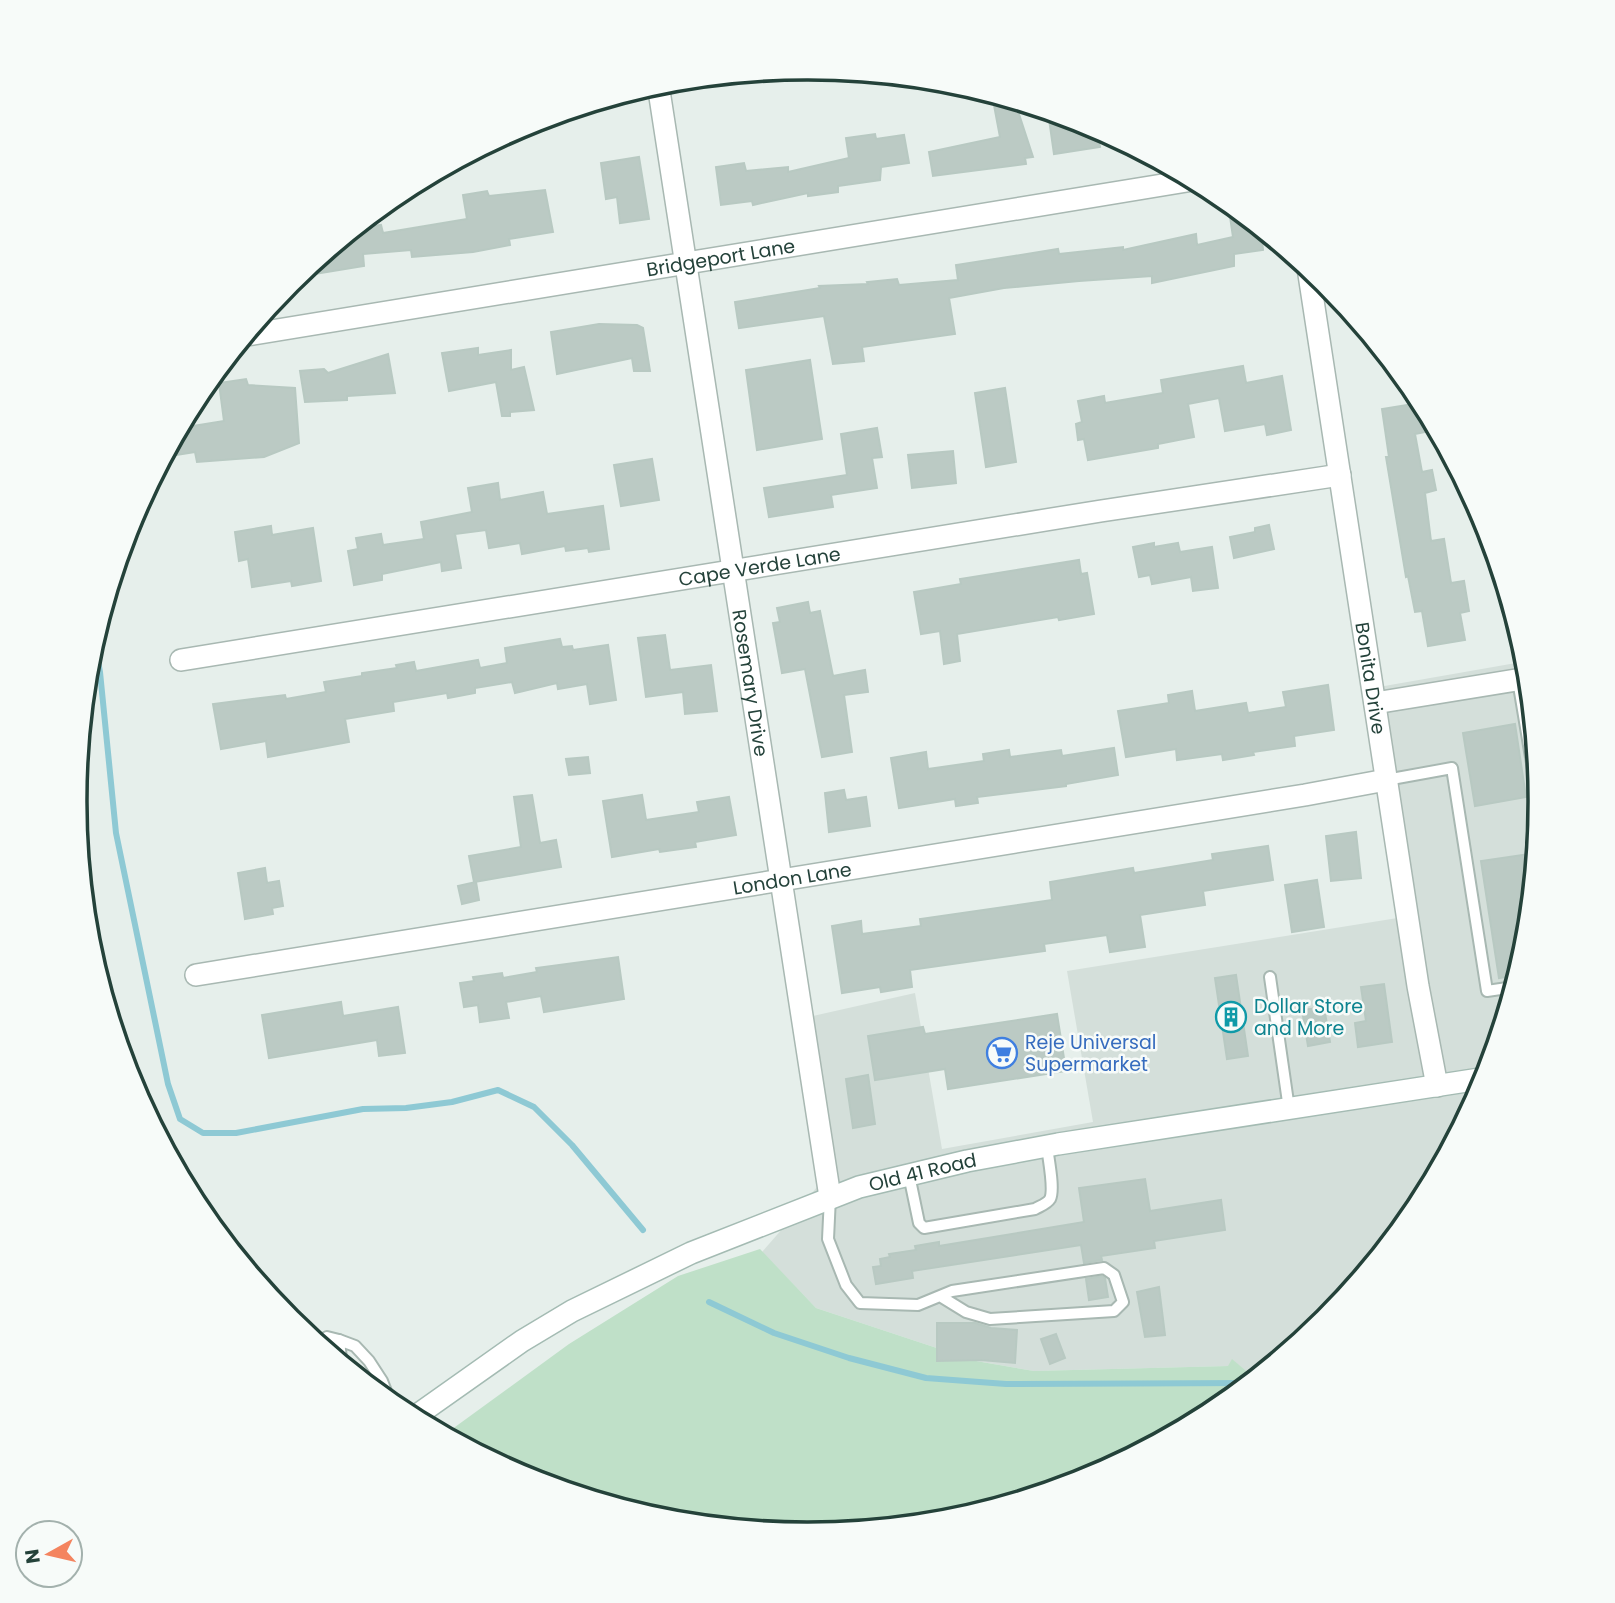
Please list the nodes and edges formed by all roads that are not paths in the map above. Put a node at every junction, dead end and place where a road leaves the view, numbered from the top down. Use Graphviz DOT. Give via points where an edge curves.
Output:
graph roads {
  1 [pos="660,96"];
  2 [pos="1177,183"];
  3 [pos="685,263"];
  4 [pos="1311,286"];
  5 [pos="259,333"];
  6 [pos="1340,475"];
  7 [pos="733,572"];
  8 [pos="181,660"];
  9 [pos="1518,680"];
  10 [pos="1375,703"];
  11 [pos="1386,780"];
  12 [pos="782,880"];
  13 [pos="196,975"];
  14 [pos="1270,977"];
  15 [pos="1504,989"];
  16 [pos="1472,1081"];
  17 [pos="1437,1086"];
  18 [pos="1289,1109"];
  19 [pos="1047,1146"];
  20 [pos="909,1175"];
  21 [pos="830,1197"];
  22 [pos="940,1296"];
  23 [pos="326,1338"];
  24 [pos="339,1340"];
  25 [pos="340,1351"];
  26 [pos="383,1384"];
  27 [pos="423,1411"];
  1 -- 3 [label="street, Rosemary Drive"];
  2 -- 3 [label="street, Bridgeport Lane"];
  3 -- 5 [label="street, Bridgeport Lane"];
  3 -- 7 [label="street, Rosemary Drive"];
  4 -- 6 [label="street, Bonita Drive"];
  6 -- 7 [label="street, Cape Verde Lane"];
  6 -- 10 [label="street, Bonita Drive"];
  7 -- 8 [label="street, Cape Verde Lane"];
  7 -- 12 [label="street, Rosemary Drive"];
  9 -- 10 [label="street"];
  10 -- 11 [label="street, Bonita Drive"];
  11 -- 12 [label="street, London Lane"];
  11 -- 15 [label="lane" via="1452,768 1487,991"];
  11 -- 17 [label="street, Bonita Drive"];
  12 -- 13 [label="street, London Lane"];
  12 -- 21 [label="street, Rosemary Drive"];
  14 -- 18 [label="lane"];
  16 -- 17 [label="street, Old 41 Road"];
  17 -- 18 [label="street, Old 41 Road"];
  18 -- 19 [label="street, Old 41 Road"];
  19 -- 20 [label="street, Old 41 Road"];
  19 -- 20 [label="lane" via="1050,1198 1035,1209 924,1228"];
  20 -- 21 [label="street, Old 41 Road"];
  21 -- 22 [label="lane" via="828,1239 846,1285 860,1303 918,1305"];
  21 -- 27 [label="street, Old 41 Road" via="691,1253 572,1311"];
  22 -- 22 [label="lane" via="1104,1268 1114,1275 1123,1302 1114,1311 990,1319 966,1312"];
  23 -- 24 [label="lane"];
  24 -- 25 [label="lane"];
  24 -- 26 [label="lane" via="355,1346"];
}
